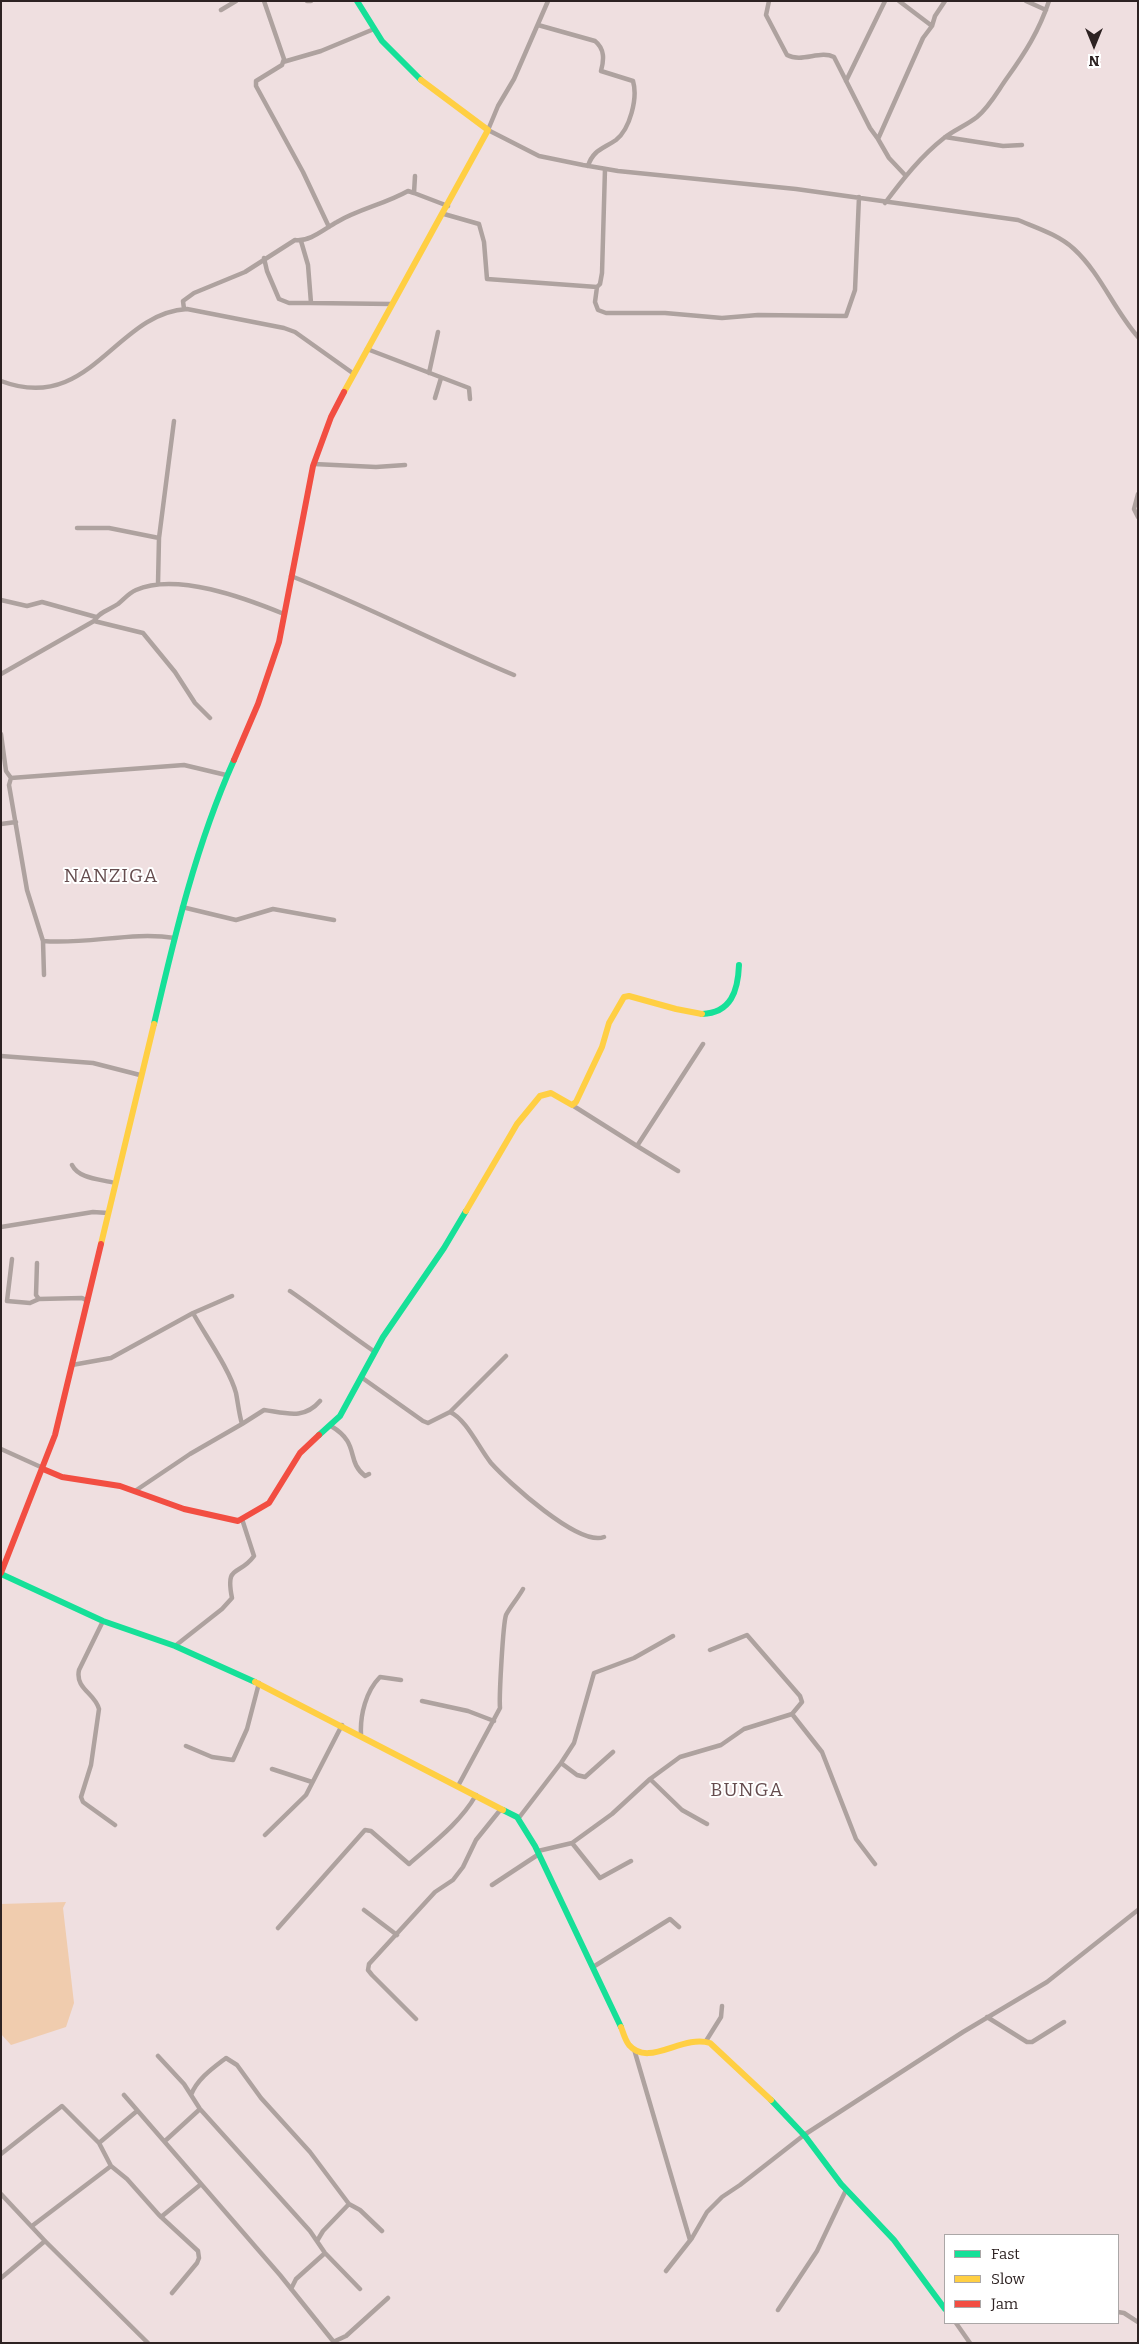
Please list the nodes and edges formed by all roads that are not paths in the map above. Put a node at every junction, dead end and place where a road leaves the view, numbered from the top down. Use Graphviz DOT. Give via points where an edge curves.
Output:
graph roads {
  1 [pos="236,1"];
  2 [pos="264,1"];
  3 [pos="357,1"];
  4 [pos="548,1"];
  5 [pos="769,1"];
  6 [pos="885,1"];
  7 [pos="899,1"];
  8 [pos="945,1"];
  9 [pos="1026,1"];
  10 [pos="1049,1"];
  11 [pos="221,10"];
  12 [pos="1046,10"];
  13 [pos="538,25"];
  14 [pos="932,26"];
  15 [pos="374,29"];
  16 [pos="283,62"];
  17 [pos="846,81"];
  18 [pos="488,130"];
  19 [pos="945,137"];
  20 [pos="878,139"];
  21 [pos="1022,145"];
  22 [pos="588,166"];
  23 [pos="605,169"];
  24 [pos="415,176"];
  25 [pos="906,176"];
  26 [pos="414,192"];
  27 [pos="859,197"];
  28 [pos="885,203"];
  29 [pos="448,206"];
  30 [pos="444,214"];
  31 [pos="329,227"];
  32 [pos="301,241"];
  33 [pos="264,258"];
  34 [pos="596,287"];
  35 [pos="311,303"];
  36 [pos="392,304"];
  37 [pos="184,309"];
  38 [pos="438,332"];
  39 [pos="1138,337"];
  40 [pos="367,349"];
  41 [pos="429,373"];
  42 [pos="354,374"];
  43 [pos="441,378"];
  44 [pos="1,381"];
  45 [pos="435,398"];
  46 [pos="470,399"];
  47 [pos="174,421"];
  48 [pos="314,464"];
  49 [pos="405,466"];
  50 [pos="1138,494"];
  51 [pos="1138,517"];
  52 [pos="77,528"];
  53 [pos="159,538"];
  54 [pos="292,576"];
  55 [pos="158,584"];
  56 [pos="1,600"];
  57 [pos="284,614"];
  58 [pos="95,619"];
  59 [pos="1,674"];
  60 [pos="514,675"];
  61 [pos="210,718"];
  62 [pos="1,734"];
  63 [pos="226,775"];
  64 [pos="11,778"];
  65 [pos="16,822"];
  66 [pos="1,824"];
  67 [pos="182,907"];
  68 [pos="334,920"];
  69 [pos="175,938"];
  70 [pos="44,941"];
  71 [pos="739,965"];
  72 [pos="44,974"];
  73 [pos="703,1044"];
  74 [pos="1,1056"];
  75 [pos="140,1075"];
  76 [pos="572,1105"];
  77 [pos="637,1146"];
  78 [pos="72,1165"];
  79 [pos="678,1171"];
  80 [pos="115,1183"];
  81 [pos="108,1213"];
  82 [pos="1,1227"];
  83 [pos="12,1259"];
  84 [pos="38,1263"];
  85 [pos="290,1291"];
  86 [pos="232,1296"];
  87 [pos="38,1300"];
  88 [pos="88,1301"];
  89 [pos="193,1313"];
  90 [pos="375,1352"];
  91 [pos="506,1356"];
  92 [pos="72,1365"];
  93 [pos="361,1376"];
  94 [pos="320,1401"];
  95 [pos="450,1412"];
  96 [pos="242,1424"];
  97 [pos="331,1426"];
  98 [pos="1,1449"];
  99 [pos="43,1469"];
  100 [pos="368,1474"];
  101 [pos="135,1491"];
  102 [pos="242,1518"];
  103 [pos="604,1536"];
  104 [pos="4,1563"];
  105 [pos="1,1574"];
  106 [pos="523,1590"];
  107 [pos="103,1622"];
  108 [pos="673,1636"];
  109 [pos="175,1646"];
  110 [pos="710,1650"];
  111 [pos="401,1680"];
  112 [pos="259,1683"];
  113 [pos="422,1701"];
  114 [pos="792,1714"];
  115 [pos="494,1721"];
  116 [pos="342,1725"];
  117 [pos="361,1734"];
  118 [pos="186,1746"];
  119 [pos="613,1752"];
  120 [pos="561,1763"];
  121 [pos="272,1769"];
  122 [pos="650,1779"];
  123 [pos="312,1782"];
  124 [pos="458,1786"];
  125 [pos="476,1795"];
  126 [pos="501,1809"];
  127 [pos="518,1819"];
  128 [pos="707,1824"];
  129 [pos="115,1825"];
  130 [pos="265,1835"];
  131 [pos="572,1843"];
  132 [pos="539,1853"];
  133 [pos="631,1861"];
  134 [pos="875,1864"];
  135 [pos="492,1885"];
  136 [pos="364,1910"];
  137 [pos="1138,1910"];
  138 [pos="679,1926"];
  139 [pos="278,1928"];
  140 [pos="396,1935"];
  141 [pos="593,1967"];
  142 [pos="722,2006"];
  143 [pos="987,2017"];
  144 [pos="416,2018"];
  145 [pos="1064,2022"];
  146 [pos="706,2041"];
  147 [pos="634,2050"];
  148 [pos="158,2056"];
  149 [pos="124,2095"];
  150 [pos="191,2095"];
  151 [pos="200,2108"];
  152 [pos="137,2111"];
  153 [pos="804,2135"];
  154 [pos="165,2141"];
  155 [pos="99,2143"];
  156 [pos="1,2154"];
  157 [pos="111,2166"];
  158 [pos="200,2185"];
  159 [pos="846,2190"];
  160 [pos="1,2194"];
  161 [pos="349,2204"];
  162 [pos="161,2217"];
  163 [pos="32,2226"];
  164 [pos="382,2231"];
  165 [pos="690,2240"];
  166 [pos="45,2241"];
  167 [pos="317,2241"];
  168 [pos="325,2253"];
  169 [pos="666,2271"];
  170 [pos="1,2278"];
  171 [pos="360,2289"];
  172 [pos="291,2290"];
  173 [pos="172,2293"];
  174 [pos="388,2298"];
  175 [pos="944,2307"];
  176 [pos="778,2310"];
  177 [pos="1119,2312"];
  178 [pos="1138,2322"];
  179 [pos="957,2324"];
  180 [pos="333,2342"];
  181 [pos="148,2343"];
  182 [pos="970,2343"];
  1 -- 11 [label="street"];
  2 -- 16 [label="street"];
  3 -- 15 [label="street"];
  4 -- 13 [label="street"];
  5 -- 17 [label="street" via="766,15 787,56 831,55"];
  6 -- 17 [label="street"];
  7 -- 14 [label="street"];
  8 -- 14 [label="street"];
  9 -- 12 [label="street"];
  10 -- 12 [label="street"];
  12 -- 19 [label="street" via="1024,55 993,100 976,117"];
  13 -- 18 [label="street"];
  13 -- 22 [label="street" via="595,41 600,45 604,60 600,71 633,81 635,89 625,128 616,140 591,156"];
  14 -- 20 [label="street" via="922,38"];
  15 -- 16 [label="street" via="321,51"];
  15 -- 18 [label="street" via="424,86"];
  16 -- 31 [label="street" via="260,77 256,86"];
  17 -- 20 [label="street"];
  18 -- 22 [label="street" via="539,156"];
  18 -- 29 [label="street"];
  19 -- 21 [label="street" via="1003,146"];
  19 -- 25 [label="street"];
  20 -- 25 [label="street" via="889,158"];
  22 -- 23 [label="street"];
  23 -- 27 [label="street"];
  23 -- 34 [label="street" via="602,273"];
  24 -- 26 [label="street"];
  25 -- 28 [label="street"];
  26 -- 29 [label="street"];
  26 -- 31 [label="street" via="408,191 353,213"];
  27 -- 28 [label="street"];
  27 -- 34 [label="street" via="855,290 846,316 722,318 665,313 606,313 598,310"];
  28 -- 39 [label="street" via="1018,220 1059,239 1074,249 1097,277"];
  29 -- 30 [label="street"];
  30 -- 34 [label="street" via="478,224 484,242 487,279"];
  30 -- 36 [label="street"];
  31 -- 32 [label="street"];
  32 -- 33 [label="street" via="295,240"];
  32 -- 35 [label="street" via="308,265"];
  33 -- 35 [label="street" via="280,299"];
  33 -- 37 [label="street" via="245,272 194,293 183,301"];
  35 -- 36 [label="street"];
  36 -- 40 [label="street"];
  37 -- 42 [label="street" via="290,330"];
  37 -- 44 [label="street" via="157,316 68,381 31,389"];
  38 -- 41 [label="street"];
  40 -- 41 [label="street"];
  40 -- 42 [label="street"];
  41 -- 43 [label="street"];
  42 -- 48 [label="street" via="331,417"];
  43 -- 45 [label="street"];
  43 -- 46 [label="street" via="469,388"];
  47 -- 53 [label="street"];
  48 -- 49 [label="street"];
  48 -- 54 [label="street"];
  50 -- 51 [label="street" via="1134,509"];
  52 -- 53 [label="street" via="109,528"];
  53 -- 55 [label="street"];
  54 -- 57 [label="street"];
  54 -- 60 [label="street" via="368,607 402,626"];
  55 -- 57 [label="street" via="199,587"];
  55 -- 58 [label="street" via="135,590"];
  56 -- 58 [label="street" via="27,606 42,602"];
  57 -- 63 [label="street" via="279,642 258,704"];
  58 -- 59 [label="street"];
  58 -- 61 [label="street" via="143,633"];
  62 -- 64 [label="street" via="6,771"];
  63 -- 64 [label="street" via="184,765"];
  63 -- 67 [label="street"];
  64 -- 65 [label="street" via="9,785"];
  65 -- 66 [label="street"];
  65 -- 70 [label="street" via="27,890"];
  67 -- 68 [label="street" via="236,920 273,909"];
  67 -- 69 [label="street"];
  69 -- 70 [label="street" via="158,935"];
  69 -- 75 [label="street"];
  70 -- 72 [label="street"];
  71 -- 76 [label="street" via="737,986 730,1000 720,1011 712,1014 662,1006 629,996 624,998 609,1023 602,1047"];
  73 -- 77 [label="street"];
  74 -- 75 [label="street" via="93,1063"];
  75 -- 80 [label="street"];
  76 -- 77 [label="street"];
  76 -- 90 [label="street" via="551,1093 540,1096 517,1124 444,1248"];
  77 -- 79 [label="street"];
  78 -- 80 [label="street" via="75,1172"];
  80 -- 81 [label="street"];
  81 -- 82 [label="street" via="93,1212"];
  81 -- 88 [label="street"];
  83 -- 87 [label="street" via="8,1301 30,1303"];
  84 -- 87 [label="street"];
  85 -- 90 [label="street"];
  86 -- 89 [label="street"];
  87 -- 88 [label="street" via="82,1298"];
  88 -- 92 [label="street"];
  89 -- 92 [label="street" via="111,1358"];
  89 -- 96 [label="street" via="230,1379"];
  90 -- 93 [label="street"];
  91 -- 95 [label="street"];
  92 -- 99 [label="street"];
  93 -- 95 [label="street" via="423,1421 428,1423"];
  93 -- 97 [label="street" via="340,1416"];
  94 -- 96 [label="street" via="303,1414 286,1415 264,1410"];
  95 -- 103 [label="street" via="457,1415 508,1480 578,1533 593,1538"];
  96 -- 101 [label="street"];
  97 -- 100 [label="street" via="350,1443 356,1469 365,1476"];
  97 -- 102 [label="street" via="300,1453 270,1503"];
  98 -- 99 [label="street"];
  99 -- 101 [label="street" via="62,1478"];
  99 -- 104 [label="street"];
  101 -- 102 [label="street" via="184,1510 238,1521"];
  102 -- 109 [label="street" via="254,1556 234,1571 228,1582 232,1598 227,1604"];
  104 -- 105 [label="street"];
  105 -- 107 [label="street"];
  106 -- 115 [label="street" via="506,1616 498,1695 500,1708"];
  107 -- 109 [label="street"];
  107 -- 129 [label="street" via="79,1670 82,1687 98,1703 99,1709 91,1765 81,1797 83,1802"];
  108 -- 120 [label="street" via="634,1658 594,1672 578,1734"];
  109 -- 112 [label="street"];
  110 -- 114 [label="street" via="746,1634 802,1699"];
  111 -- 117 [label="street" via="380,1677 376,1681 366,1700 360,1723"];
  112 -- 116 [label="street"];
  112 -- 118 [label="street" via="248,1729 233,1760 212,1757"];
  113 -- 115 [label="street" via="468,1711"];
  114 -- 122 [label="street" via="744,1729 721,1745 680,1757"];
  114 -- 134 [label="street" via="822,1752 856,1839"];
  115 -- 124 [label="street"];
  116 -- 117 [label="street"];
  116 -- 123 [label="street"];
  117 -- 124 [label="street"];
  119 -- 120 [label="street" via="585,1777"];
  120 -- 127 [label="street"];
  121 -- 123 [label="street"];
  122 -- 128 [label="street" via="682,1810"];
  122 -- 131 [label="street" via="612,1814"];
  123 -- 130 [label="street" via="306,1795"];
  124 -- 125 [label="street"];
  125 -- 126 [label="street"];
  125 -- 139 [label="street" via="461,1817 409,1864 371,1830 365,1830"];
  126 -- 127 [label="street"];
  126 -- 140 [label="street" via="476,1840 464,1867 453,1880 435,1892"];
  127 -- 132 [label="street"];
  131 -- 132 [label="street"];
  131 -- 133 [label="street" via="597,1878"];
  132 -- 135 [label="street"];
  132 -- 141 [label="street"];
  136 -- 140 [label="street"];
  137 -- 143 [label="street" via="1046,1982"];
  138 -- 141 [label="street" via="670,1919"];
  140 -- 144 [label="street" via="368,1964 368,1970"];
  141 -- 147 [label="street"];
  142 -- 146 [label="street" via="721,2018"];
  143 -- 145 [label="street" via="1026,2042 1032,2042"];
  143 -- 153 [label="street"];
  146 -- 147 [label="street" via="699,2040 652,2054"];
  146 -- 153 [label="street" via="724,2054"];
  147 -- 165 [label="street"];
  148 -- 150 [label="street"];
  149 -- 152 [label="street"];
  150 -- 151 [label="street"];
  150 -- 161 [label="street" via="208,2072 226,2058 237,2065"];
  151 -- 154 [label="street"];
  151 -- 167 [label="street"];
  152 -- 154 [label="street"];
  152 -- 155 [label="street"];
  153 -- 159 [label="street"];
  153 -- 165 [label="street" via="722,2197 706,2212"];
  154 -- 158 [label="street"];
  155 -- 156 [label="street" via="62,2106"];
  155 -- 157 [label="street"];
  157 -- 162 [label="street"];
  157 -- 163 [label="street"];
  158 -- 162 [label="street"];
  158 -- 172 [label="street"];
  159 -- 175 [label="street" via="900,2248"];
  159 -- 176 [label="street" via="817,2251"];
  160 -- 163 [label="street"];
  161 -- 164 [label="street"];
  161 -- 167 [label="street"];
  162 -- 173 [label="street" via="198,2251 197,2263"];
  163 -- 166 [label="street"];
  165 -- 169 [label="street"];
  166 -- 170 [label="street"];
  166 -- 181 [label="street"];
  167 -- 168 [label="street"];
  168 -- 171 [label="street"];
  168 -- 172 [label="street" via="296,2279"];
  172 -- 180 [label="street"];
  174 -- 180 [label="street" via="346,2336"];
  177 -- 178 [label="street"];
  179 -- 182 [label="street"];
}
